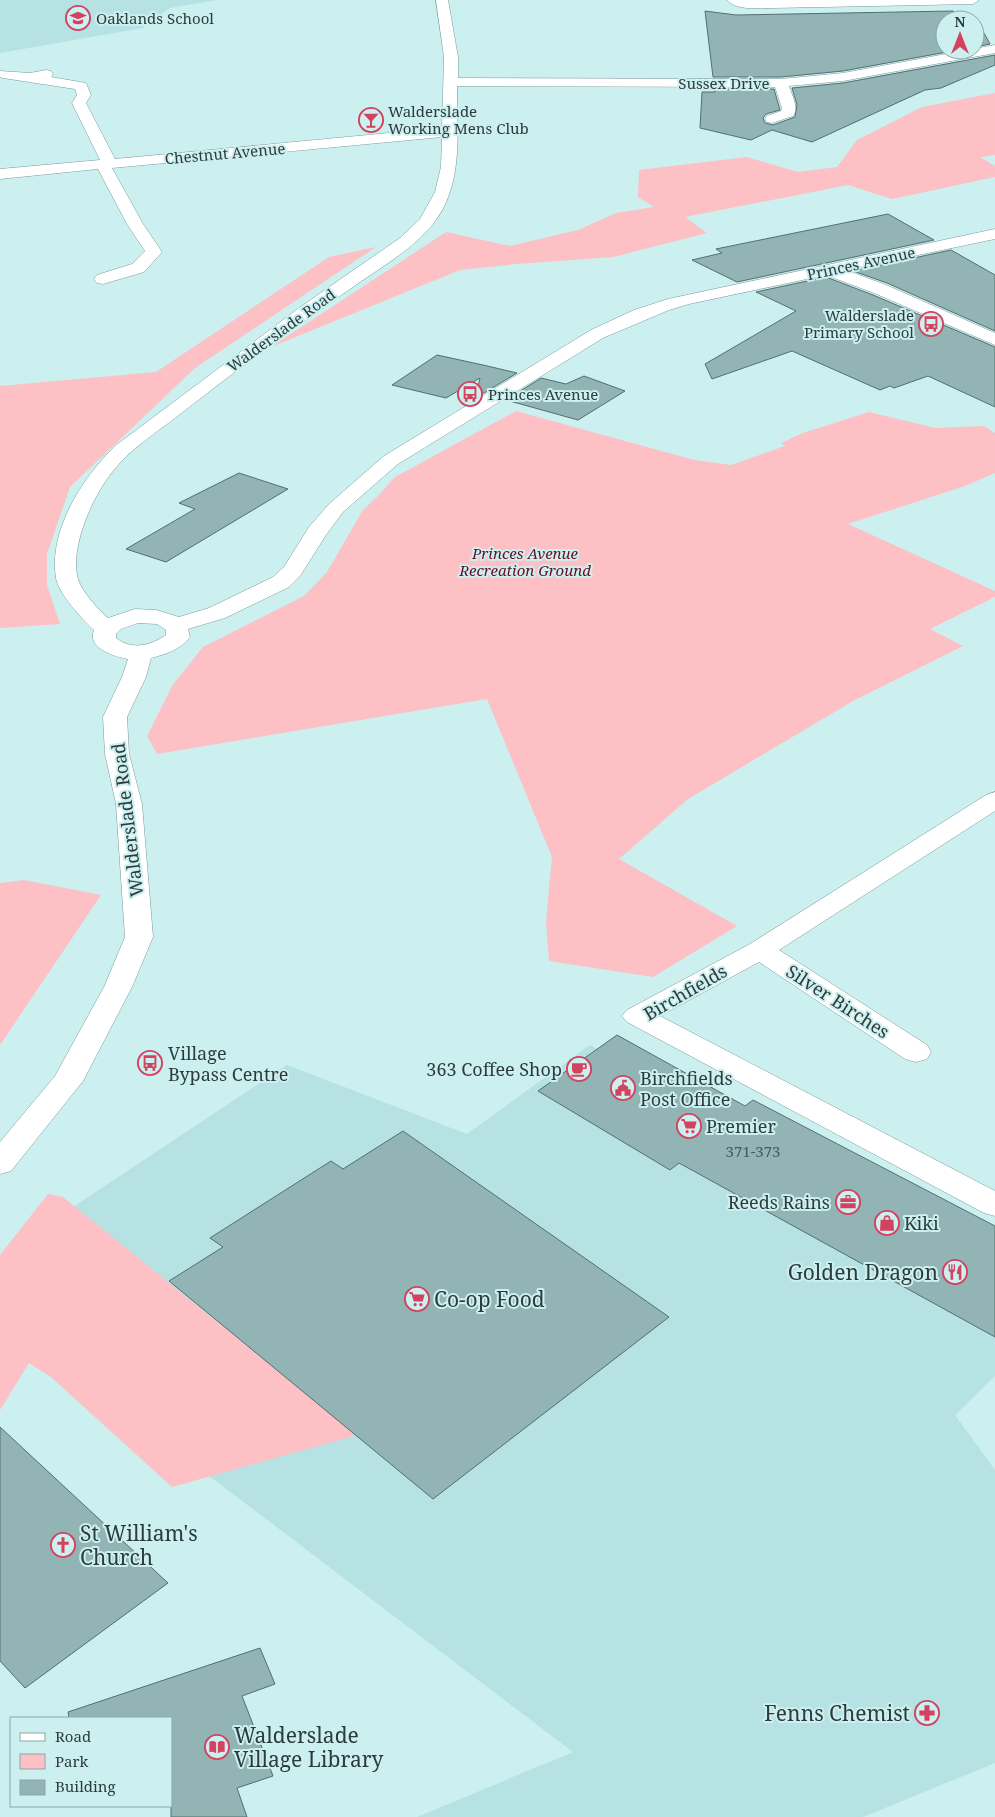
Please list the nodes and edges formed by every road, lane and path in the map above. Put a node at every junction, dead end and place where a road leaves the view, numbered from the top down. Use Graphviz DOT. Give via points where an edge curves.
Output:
graph roads {
  1 [pos="442,0"];
  2 [pos="733,0"];
  3 [pos="973,0"];
  4 [pos="879,1"];
  5 [pos="995,50"];
  6 [pos="71,69"];
  7 [pos="3,74"];
  8 [pos="30,77"];
  9 [pos="450,82"];
  10 [pos="781,83"];
  11 [pos="772,119"];
  12 [pos="450,132"];
  13 [pos="106,164"];
  14 [pos="0,174"];
  15 [pos="995,234"];
  16 [pos="829,270"];
  17 [pos="103,279"];
  18 [pos="995,340"];
  19 [pos="176,625"];
  20 [pos="106,629"];
  21 [pos="141,653"];
  22 [pos="995,800"];
  23 [pos="760,950"];
  24 [pos="916,1052"];
  25 [pos="0,1163"];
  26 [pos="995,1205"];
  1 -- 9 [label="street, Walderslade Road" via="451,57"];
  2 -- 4 [label="street" via="747,4"];
  3 -- 4 [label="street"];
  5 -- 10 [label="street, Sussex Drive" via="844,77"];
  6 -- 8 [label="street"];
  7 -- 8 [label="street"];
  8 -- 13 [label="street" via="81,86 84,95 80,103"];
  9 -- 10 [label="street, Sussex Drive"];
  9 -- 12 [label="street, Walderslade Road"];
  10 -- 11 [label="street" via="788,113"];
  12 -- 13 [label="street, Chestnut Avenue"];
  12 -- 20 [label="street, Walderslade Road" via="449,167 443,192 417,232 180,405 104,468 75,518 66,549 67,580 86,610"];
  13 -- 14 [label="street, Chestnut Avenue"];
  13 -- 17 [label="street" via="135,224 154,252 138,268"];
  15 -- 16 [label="street, Princes Avenue"];
  16 -- 18 [label="street"];
  16 -- 19 [label="street, Princes Avenue" via="651,308 597,334 391,460 336,508 282,582 217,613"];
  19 -- 20 [label="street" via="159,617 135,616"];
  19 -- 21 [label="street" via="178,637 172,642"];
  20 -- 21 [label="street" via="104,641 109,646"];
  21 -- 25 [label="street, Walderslade Road" via="134,677 115,717 118,754 128,804 139,937 118,987 68,1081"];
  22 -- 23 [label="street, Birchfields"];
  23 -- 24 [label="street, Silver Birches"];
  23 -- 26 [label="street, Birchfields" via="637,1016"];
}
